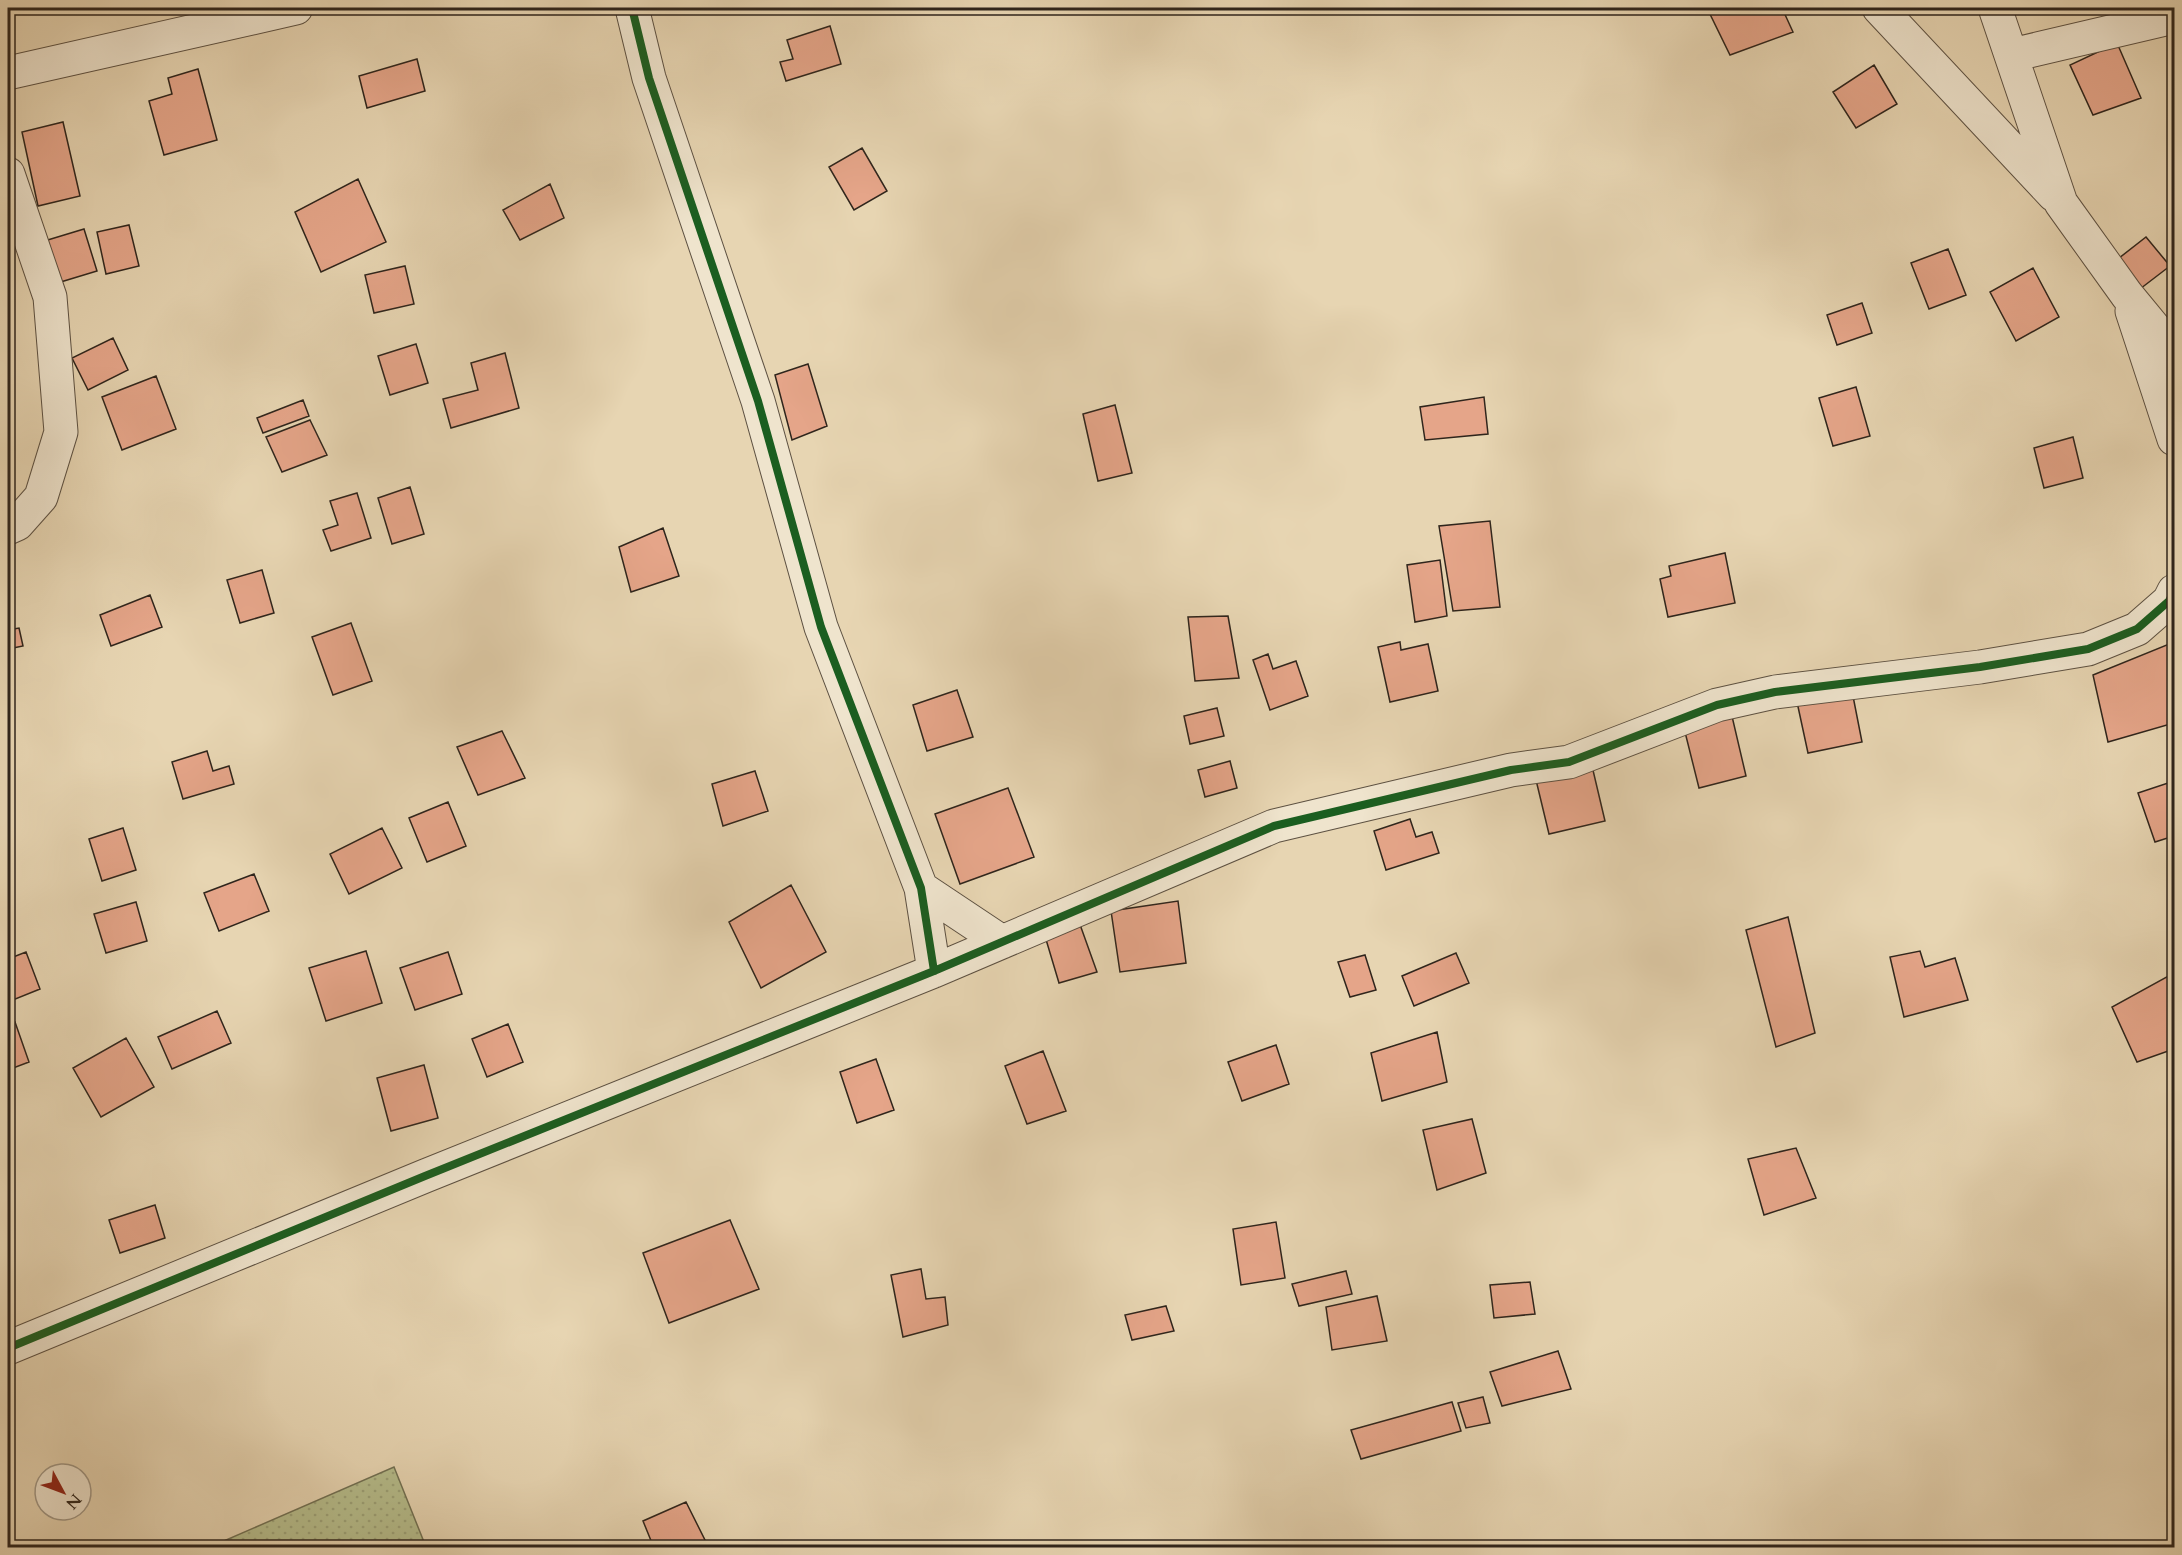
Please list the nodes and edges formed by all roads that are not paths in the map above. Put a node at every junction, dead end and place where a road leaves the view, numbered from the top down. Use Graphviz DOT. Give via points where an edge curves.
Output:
graph roads {
  1 [pos="296,8"];
  2 [pos="632,8"];
  3 [pos="1879,8"];
  4 [pos="1995,8"];
  5 [pos="2175,17"];
  6 [pos="2012,55"];
  7 [pos="8,73"];
  8 [pos="8,174"];
  9 [pos="2061,203"];
  10 [pos="2127,295"];
  11 [pos="2175,352"];
  12 [pos="2175,439"];
  13 [pos="8,528"];
  14 [pos="2175,591"];
  15 [pos="921,888"];
  16 [pos="1002,942"];
  17 [pos="934,971"];
  18 [pos="8,1348"];
  1 -- 7 [label="street"];
  2 -- 15 [label="street" via="649,78 758,401 821,627"];
  3 -- 9 [label="street"];
  4 -- 6 [label="street"];
  5 -- 6 [label="street"];
  6 -- 9 [label="street"];
  8 -- 13 [label="street" via="50,297 61,432 41,497 17,524"];
  9 -- 10 [label="street"];
  10 -- 11 [label="street"];
  10 -- 12 [label="street"];
  14 -- 16 [label="street" via="2137,629 2088,649 1980,667 1775,692 1717,705 1569,762 1511,771 1274,826"];
  15 -- 16 [label="street"];
  15 -- 17 [label="street"];
  16 -- 17 [label="street"];
  17 -- 18 [label="street"];
}
